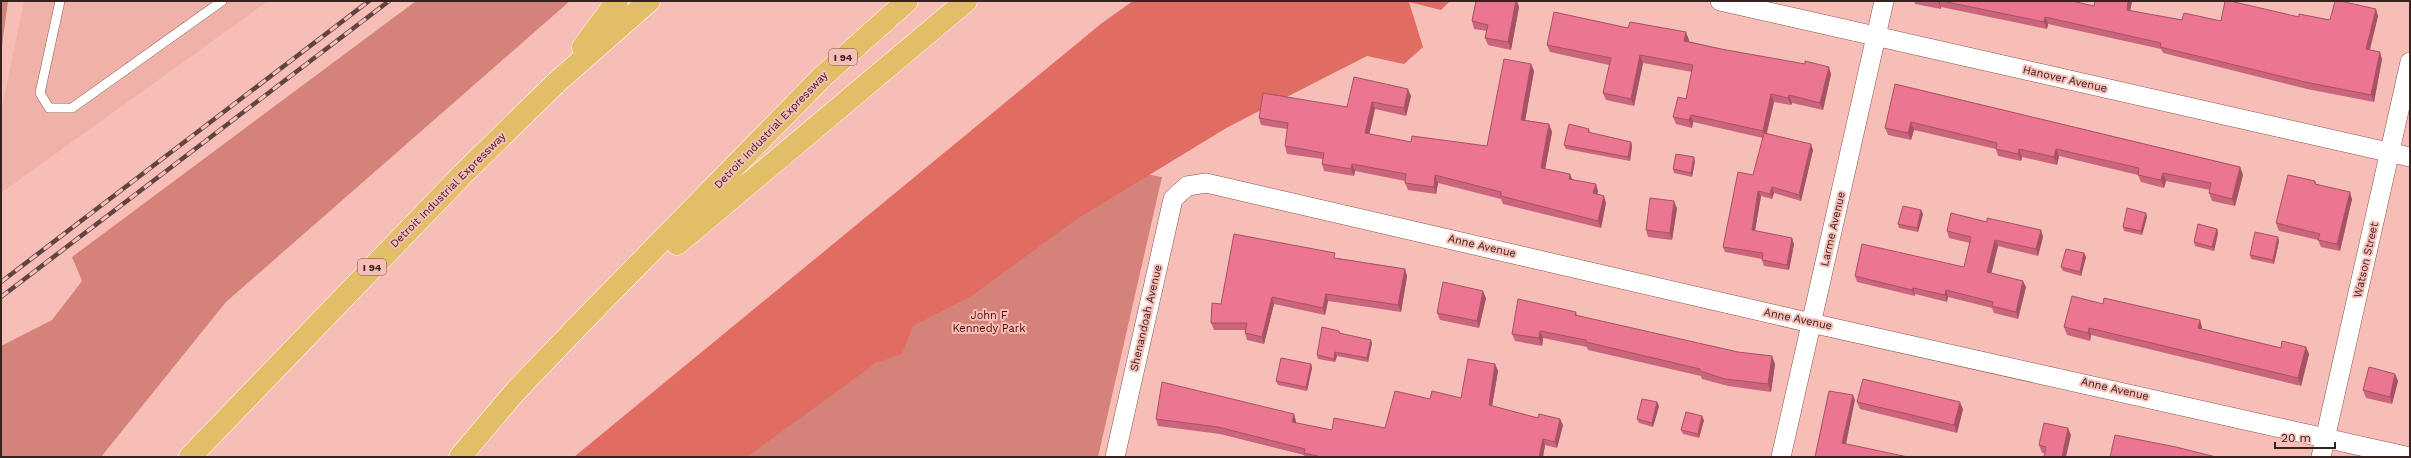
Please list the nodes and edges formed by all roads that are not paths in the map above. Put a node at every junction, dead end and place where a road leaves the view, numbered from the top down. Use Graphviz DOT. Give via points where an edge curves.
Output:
graph roads {
  1 [pos="60,1"];
  2 [pos="222,1"];
  3 [pos="617,1"];
  4 [pos="649,1"];
  5 [pos="907,1"];
  6 [pos="966,1"];
  7 [pos="1720,1"];
  8 [pos="1884,1"];
  9 [pos="1876,36"];
  10 [pos="2410,62"];
  11 [pos="557,82"];
  12 [pos="2390,152"];
  13 [pos="2410,157"];
  14 [pos="1187,186"];
  15 [pos="1811,323"];
  16 [pos="579,325"];
  17 [pos="2326,436"];
  18 [pos="190,457"];
  19 [pos="460,457"];
  20 [pos="1116,457"];
  21 [pos="1781,457"];
  22 [pos="2321,457"];
  23 [pos="2410,457"];
  1 -- 2 [label="lane" via="40,93 49,108 72,108"];
  3 -- 11 [label="highway"];
  4 -- 11 [label="highway, Detroit Industrial Expressway / I 94"];
  5 -- 16 [label="highway, Detroit Industrial Expressway / I 94" via="822,77"];
  6 -- 16 [label="highway"];
  7 -- 9 [label="street, Hanover Avenue"];
  8 -- 9 [label="street, Larme Avenue"];
  9 -- 12 [label="street, Hanover Avenue"];
  9 -- 15 [label="street, Larme Avenue"];
  10 -- 12 [label="street, Watson Street"];
  11 -- 18 [label="highway, Detroit Industrial Expressway / I 94" via="346,293"];
  12 -- 13 [label="street, Hanover Avenue"];
  12 -- 17 [label="street, Watson Street"];
  14 -- 15 [label="street, Anne Avenue" via="1206,182"];
  14 -- 20 [label="street, Shenandoah Avenue" via="1173,199"];
  15 -- 17 [label="street, Anne Avenue"];
  15 -- 21 [label="street, Larme Avenue"];
  16 -- 19 [label="highway, Detroit Industrial Expressway / I 94" via="514,393"];
  17 -- 22 [label="street, Watson Street"];
  17 -- 23 [label="street, Anne Avenue"];
}
